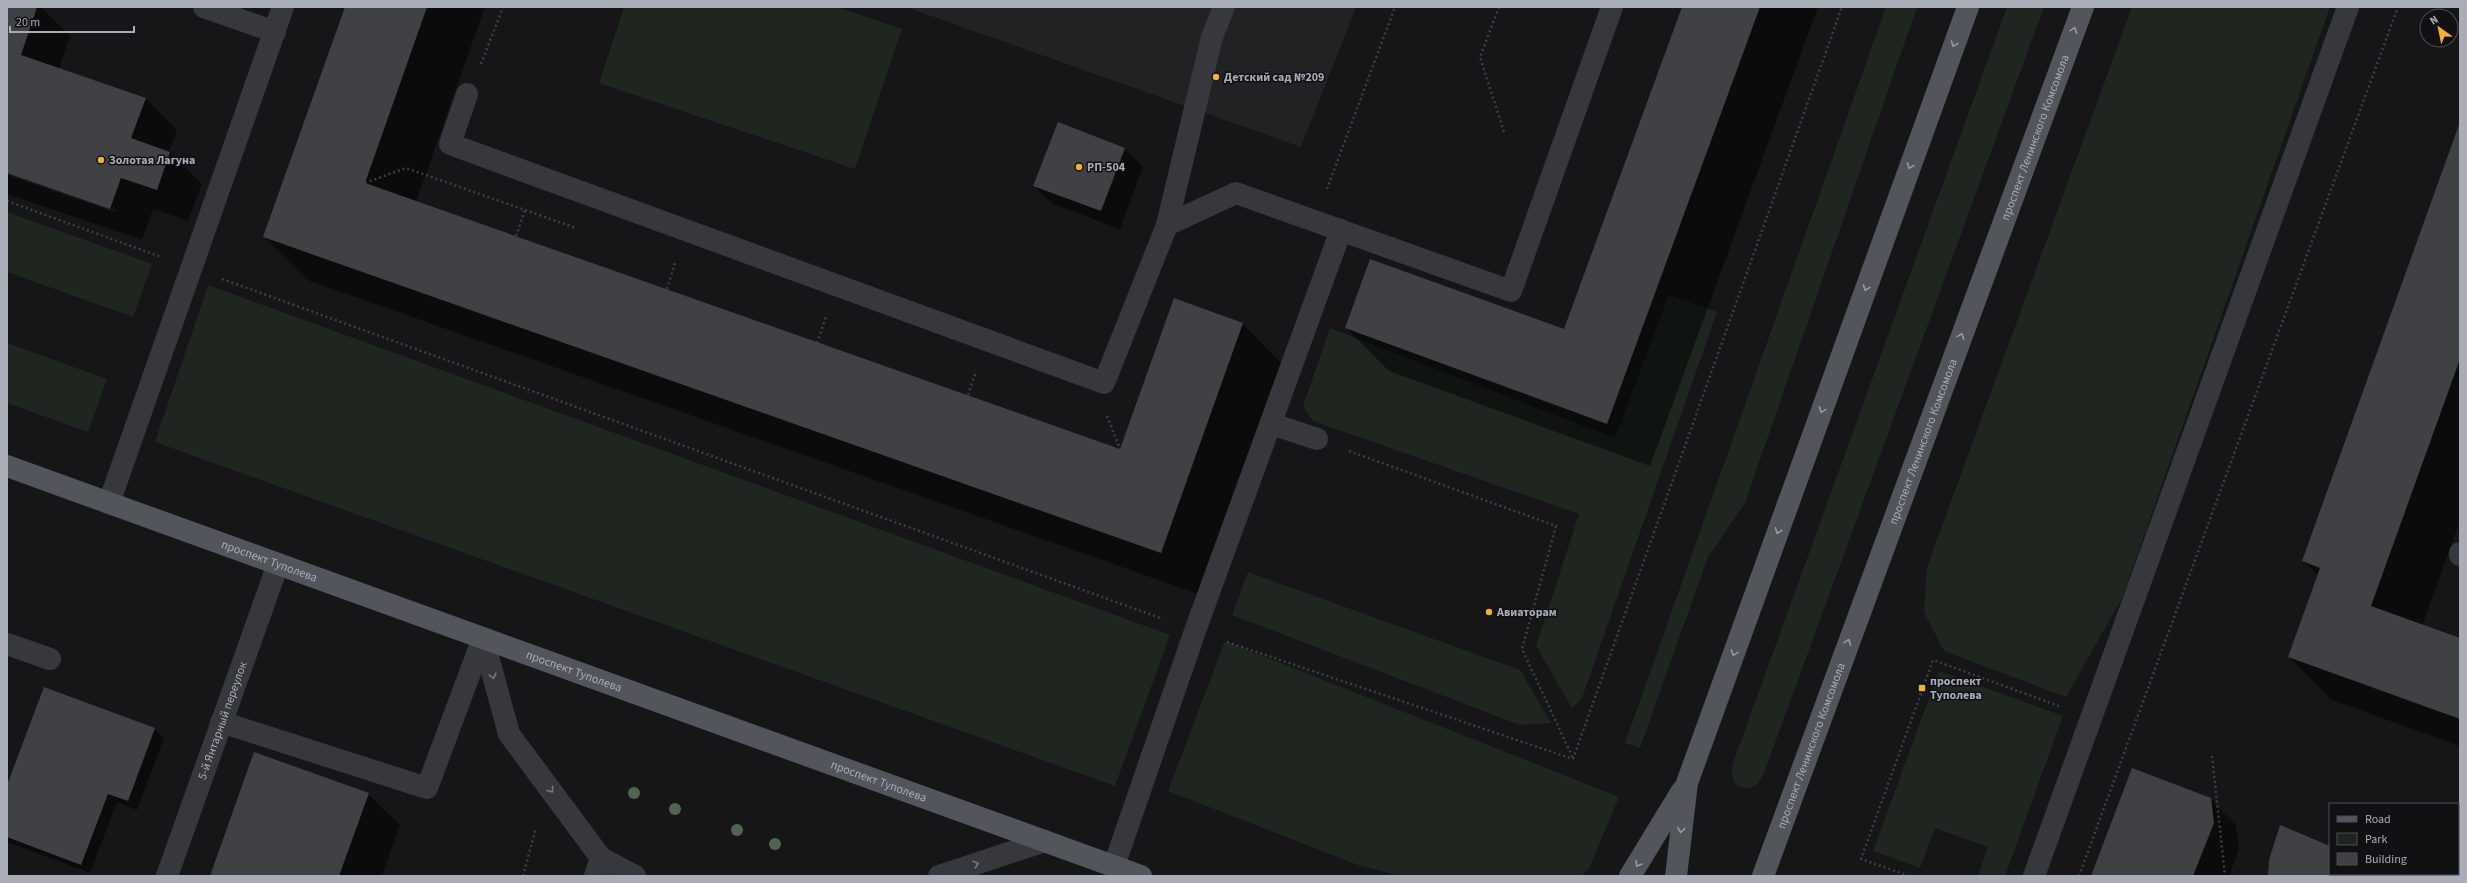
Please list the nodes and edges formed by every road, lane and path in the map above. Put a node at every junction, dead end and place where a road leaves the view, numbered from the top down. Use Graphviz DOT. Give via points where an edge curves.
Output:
graph roads {
  1 [pos="204,7"];
  2 [pos="284,7"];
  3 [pos="503,7"];
  4 [pos="1224,7"];
  5 [pos="1395,7"];
  6 [pos="1499,7"];
  7 [pos="1612,7"];
  8 [pos="1842,7"];
  9 [pos="1968,7"];
  10 [pos="2083,7"];
  11 [pos="2348,7"];
  12 [pos="2398,7"];
  13 [pos="275,32"];
  14 [pos="478,71"];
  15 [pos="468,94"];
  16 [pos="1504,132"];
  17 [pos="406,168"];
  18 [pos="365,183"];
  19 [pos="7,201"];
  20 [pos="525,210"];
  21 [pos="1315,222"];
  22 [pos="1167,225"];
  23 [pos="1341,230"];
  24 [pos="516,236"];
  25 [pos="676,263"];
  26 [pos="192,268"];
  27 [pos="667,290"];
  28 [pos="826,316"];
  29 [pos="817,343"];
  30 [pos="977,370"];
  31 [pos="968,395"];
  32 [pos="1106,415"];
  33 [pos="1272,424"];
  34 [pos="1317,439"];
  35 [pos="1120,449"];
  36 [pos="7,466"];
  37 [pos="109,503"];
  38 [pos="278,564"];
  39 [pos="1195,631"];
  40 [pos="483,638"];
  41 [pos="7,644"];
  42 [pos="50,659"];
  43 [pos="2091,718"];
  44 [pos="221,722"];
  45 [pos="2212,756"];
  46 [pos="1573,759"];
  47 [pos="1687,783"];
  48 [pos="549,786"];
  49 [pos="1044,841"];
  50 [pos="1114,866"];
  51 [pos="598,867"];
  52 [pos="166,876"];
  53 [pos="522,876"];
  54 [pos="635,876"];
  55 [pos="939,876"];
  56 [pos="1141,876"];
  57 [pos="1630,876"];
  58 [pos="1676,876"];
  59 [pos="1764,876"];
  60 [pos="1909,876"];
  61 [pos="2034,876"];
  62 [pos="2080,876"];
  63 [pos="2225,876"];
  1 -- 13 [label="street"];
  2 -- 13 [label="street"];
  3 -- 14 [label="path"];
  4 -- 22 [label="street" via="1212,37"];
  5 -- 21 [label="path"];
  6 -- 16 [label="path" via="1480,58"];
  7 -- 23 [label="street" via="1511,290"];
  8 -- 46 [label="path"];
  9 -- 47 [label="main road, one-way"];
  59 -- 10 [label="main road, проспект Ленинского Комсомола, one-way"];
  11 -- 43 [label="street"];
  12 -- 62 [label="path"];
  13 -- 26 [label="street"];
  15 -- 22 [label="street" via="450,144 1104,384"];
  17 -- 18 [label="path"];
  19 -- 26 [label="path"];
  20 -- 24 [label="path"];
  21 -- 22 [label="street" via="1236,193"];
  21 -- 23 [label="street"];
  23 -- 33 [label="street"];
  25 -- 27 [label="path"];
  26 -- 37 [label="street"];
  26 -- 39 [label="path"];
  28 -- 29 [label="path"];
  30 -- 31 [label="path"];
  32 -- 35 [label="path"];
  33 -- 34 [label="street"];
  33 -- 39 [label="street"];
  34 -- 46 [label="path" via="1556,526 1522,649"];
  36 -- 37 [label="main road, проспект Туполева"];
  37 -- 38 [label="main road, проспект Туполева"];
  38 -- 40 [label="main road, проспект Туполева"];
  38 -- 44 [label="street, 5-й Янтарный переулок"];
  39 -- 46 [label="path"];
  39 -- 50 [label="street"];
  40 -- 44 [label="street" via="427,788"];
  40 -- 48 [label="street, one-way" via="509,734"];
  40 -- 49 [label="main road, проспект Туполева"];
  41 -- 42 [label="street"];
  43 -- 60 [label="path" via="1933,660 1861,858"];
  43 -- 61 [label="street"];
  44 -- 52 [label="street, 5-й Янтарный переулок"];
  45 -- 63 [label="path"];
  47 -- 57 [label="main road, one-way"];
  47 -- 58 [label="main road, one-way"];
  48 -- 51 [label="street, one-way"];
  48 -- 53 [label="path"];
  49 -- 50 [label="main road, проспект Туполева"];
  55 -- 49 [label="street, one-way"];
  50 -- 56 [label="main road, проспект Туполева"];
  51 -- 54 [label="street"];
}
